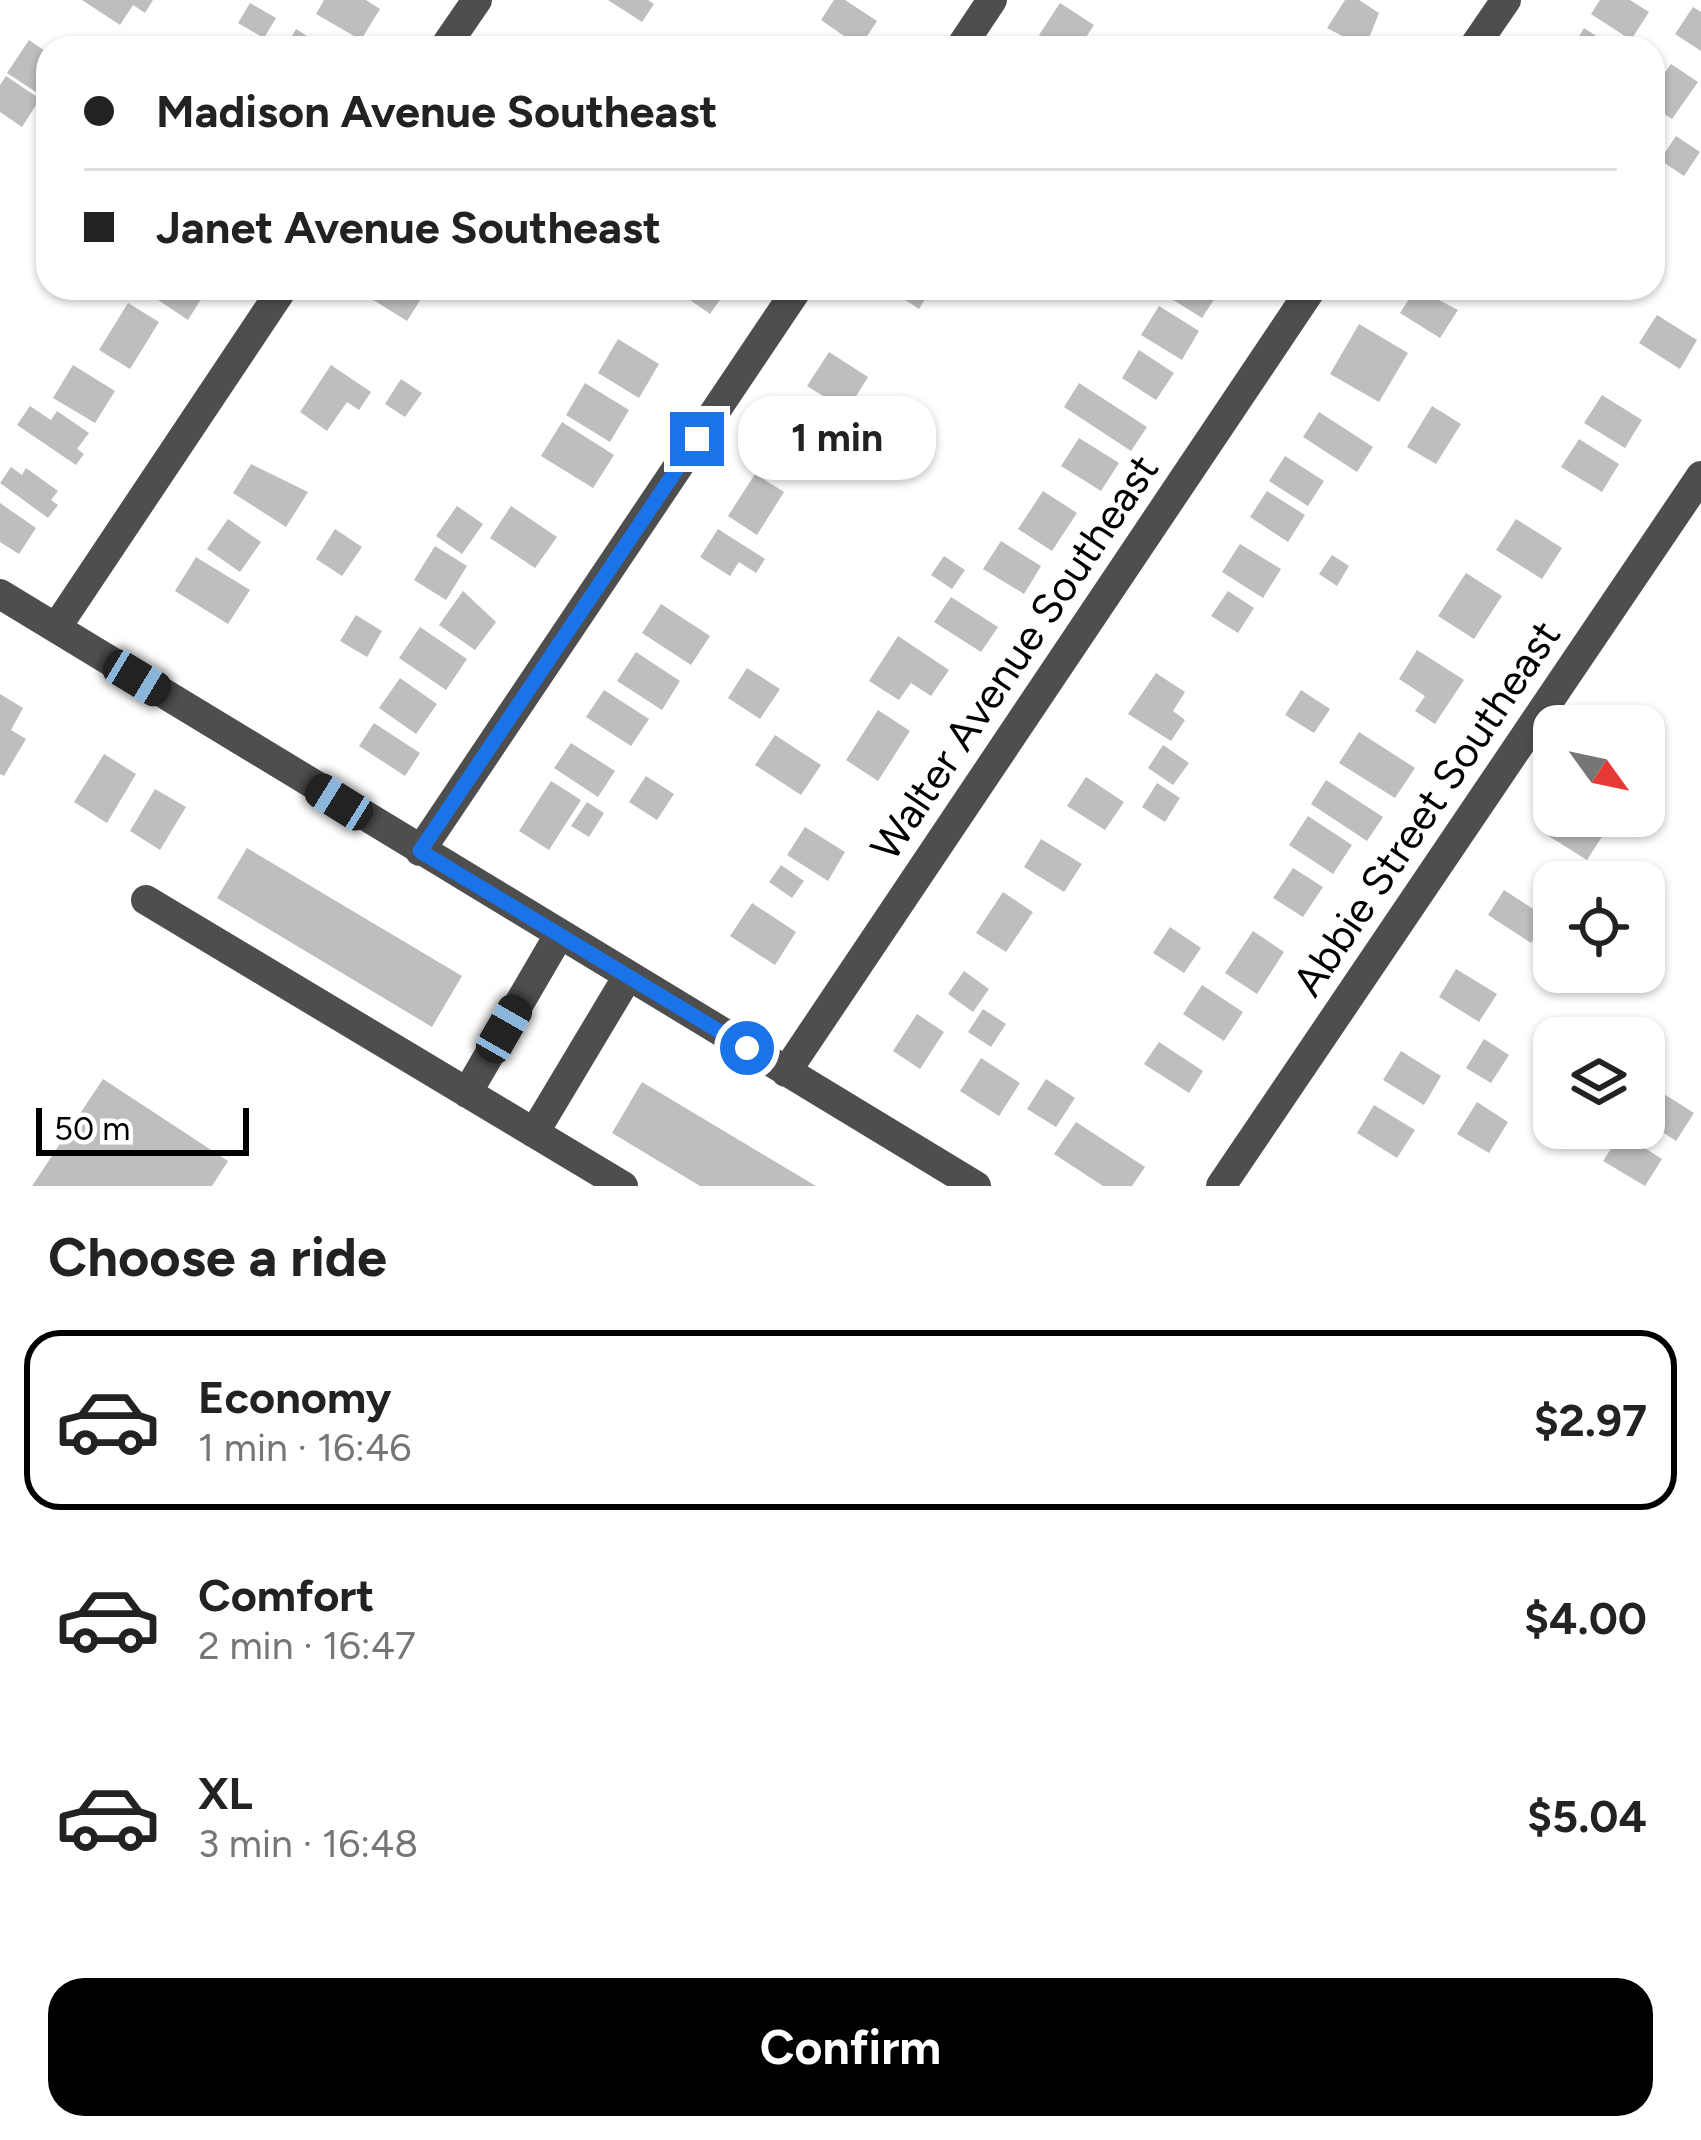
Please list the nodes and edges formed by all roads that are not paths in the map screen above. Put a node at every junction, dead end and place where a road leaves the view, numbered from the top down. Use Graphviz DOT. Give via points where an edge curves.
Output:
graph roads {
  1 [pos="476,0"];
  2 [pos="992,0"];
  3 [pos="1505,0"];
  4 [pos="452,36"];
  5 [pos="968,36"];
  6 [pos="1481,36"];
  7 [pos="275,300"];
  8 [pos="790,300"];
  9 [pos="1304,300"];
  10 [pos="1701,476"];
  11 [pos="0,594"];
  12 [pos="56,628"];
  13 [pos="420,851"];
  14 [pos="146,900"];
  15 [pos="559,935"];
  16 [pos="628,976"];
  17 [pos="786,1072"];
  18 [pos="467,1093"];
  19 [pos="534,1132"];
  20 [pos="623,1186"];
  21 [pos="976,1186"];
  22 [pos="1221,1186"];
  1 -- 4 [label="street"];
  2 -- 5 [label="street"];
  3 -- 6 [label="street"];
  7 -- 12 [label="street"];
  8 -- 13 [label="street"];
  9 -- 17 [label="street, Walter Avenue Southeast"];
  10 -- 22 [label="street, Abbie Street Southeast"];
  11 -- 12 [label="street"];
  12 -- 13 [label="street"];
  13 -- 15 [label="street"];
  14 -- 18 [label="street"];
  15 -- 16 [label="street"];
  15 -- 18 [label="street"];
  16 -- 17 [label="street"];
  16 -- 19 [label="street"];
  17 -- 21 [label="street"];
  18 -- 19 [label="street"];
  19 -- 20 [label="street"];
}
